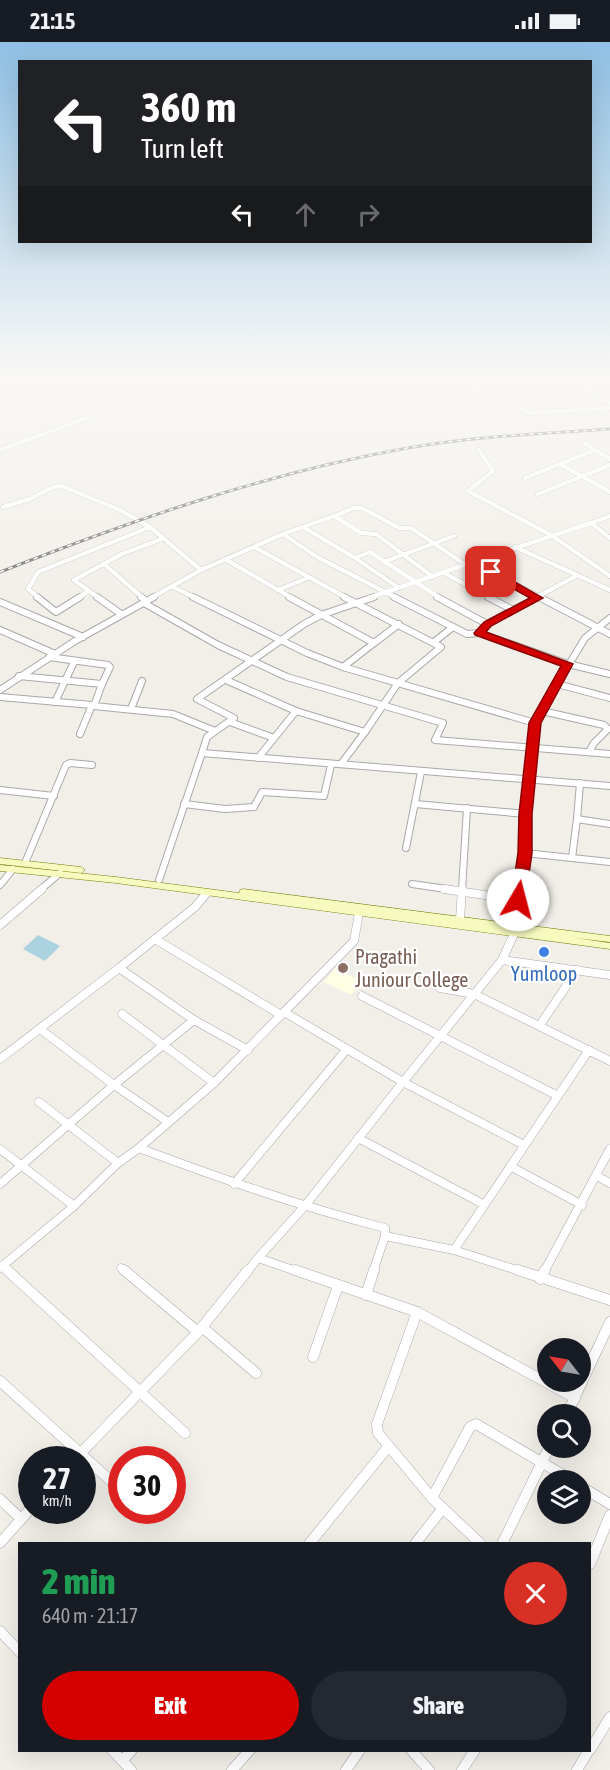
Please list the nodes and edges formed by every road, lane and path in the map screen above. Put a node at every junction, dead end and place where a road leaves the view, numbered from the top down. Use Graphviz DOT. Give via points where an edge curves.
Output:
graph roads {
  1 [pos="482,455"];
  2 [pos="584,455"];
  3 [pos="604,455"];
  4 [pos="610,459"];
  5 [pos="560,464"];
  6 [pos="610,465"];
  7 [pos="583,476"];
  8 [pos="525,478"];
  9 [pos="610,492"];
  10 [pos="538,494"];
  11 [pos="1,507"];
  12 [pos="334,516"];
  13 [pos="610,516"];
  14 [pos="591,523"];
  15 [pos="150,527"];
  16 [pos="303,527"];
  17 [pos="283,534"];
  18 [pos="454,536"];
  19 [pos="546,537"];
  20 [pos="610,538"];
  21 [pos="162,539"];
  22 [pos="434,543"];
  23 [pos="254,547"];
  24 [pos="515,547"];
  25 [pos="405,554"];
  26 [pos="355,558"];
  27 [pos="225,559"];
  28 [pos="386,561"];
  29 [pos="473,562"];
  30 [pos="104,564"];
  31 [pos="465,565"];
  32 [pos="201,570"];
  33 [pos="444,573"];
  34 [pos="576,576"];
  35 [pos="610,576"];
  36 [pos="433,577"];
  37 [pos="308,578"];
  38 [pos="414,583"];
  39 [pos="173,587"];
  40 [pos="399,588"];
  41 [pos="278,590"];
  42 [pos="610,590"];
  43 [pos="89,591"];
  44 [pos="388,592"];
  45 [pos="537,598"];
  46 [pos="0,602"];
  47 [pos="145,602"];
  48 [pos="355,603"];
  49 [pos="513,610"];
  50 [pos="121,614"];
  51 [pos="321,615"];
  52 [pos="610,618"];
  53 [pos="399,624"];
  54 [pos="487,624"];
  55 [pos="595,626"];
  56 [pos="453,627"];
  57 [pos="0,630"];
  58 [pos="479,633"];
  59 [pos="610,634"];
  60 [pos="83,637"];
  61 [pos="280,640"];
  62 [pos="434,642"];
  63 [pos="374,643"];
  64 [pos="52,655"];
  65 [pos="252,660"];
  66 [pos="74,662"];
  67 [pos="568,664"];
  68 [pos="343,667"];
  69 [pos="610,675"];
  70 [pos="19,676"];
  71 [pos="65,680"];
  72 [pos="226,680"];
  73 [pos="142,681"];
  74 [pos="398,683"];
  75 [pos="102,684"];
  76 [pos="557,684"];
  77 [pos="0,690"];
  78 [pos="0,697"];
  79 [pos="610,699"];
  80 [pos="55,702"];
  81 [pos="382,705"];
  82 [pos="131,709"];
  83 [pos="296,711"];
  84 [pos="542,711"];
  85 [pos="230,722"];
  86 [pos="535,723"];
  87 [pos="215,731"];
  88 [pos="364,732"];
  89 [pos="80,734"];
  90 [pos="274,738"];
  91 [pos="532,748"];
  92 [pos="589,752"];
  93 [pos="202,753"];
  94 [pos="610,754"];
  95 [pos="258,758"];
  96 [pos="341,764"];
  97 [pos="92,765"];
  98 [pos="331,765"];
  99 [pos="421,772"];
  100 [pos="530,779"];
  101 [pos="580,783"];
  102 [pos="610,786"];
  103 [pos="0,790"];
  104 [pos="54,796"];
  105 [pos="184,804"];
  106 [pos="415,804"];
  107 [pos="466,808"];
  108 [pos="526,814"];
  109 [pos="577,819"];
  110 [pos="610,824"];
  111 [pos="406,848"];
  112 [pos="525,853"];
  113 [pos="572,858"];
  114 [pos="0,861"];
  115 [pos="610,862"];
  116 [pos="25,863"];
  117 [pos="0,868"];
  118 [pos="13,869"];
  119 [pos="60,873"];
  120 [pos="159,880"];
  121 [pos="0,885"];
  122 [pos="412,885"];
  123 [pos="463,891"];
  124 [pos="206,894"];
  125 [pos="518,900"];
  126 [pos="359,913"];
  127 [pos="460,919"];
  128 [pos="0,924"];
  129 [pos="513,930"];
  130 [pos="155,939"];
  131 [pos="610,939"];
  132 [pos="610,946"];
  133 [pos="502,960"];
  134 [pos="118,968"];
  135 [pos="578,970"];
  136 [pos="610,975"];
  137 [pos="440,988"];
  138 [pos="474,994"];
  139 [pos="362,996"];
  140 [pos="282,1013"];
  141 [pos="122,1014"];
  142 [pos="194,1020"];
  143 [pos="540,1024"];
  144 [pos="40,1029"];
  145 [pos="440,1035"];
  146 [pos="164,1044"];
  147 [pos="347,1049"];
  148 [pos="248,1050"];
  149 [pos="589,1050"];
  150 [pos="0,1059"];
  151 [pos="610,1061"];
  152 [pos="403,1082"];
  153 [pos="214,1083"];
  154 [pos="114,1085"];
  155 [pos="558,1096"];
  156 [pos="39,1102"];
  157 [pos="168,1122"];
  158 [pos="68,1126"];
  159 [pos="358,1138"];
  160 [pos="524,1145"];
  161 [pos="139,1148"];
  162 [pos="0,1149"];
  163 [pos="610,1149"];
  164 [pos="118,1163"];
  165 [pos="21,1165"];
  166 [pos="510,1166"];
  167 [pos="597,1176"];
  168 [pos="610,1183"];
  169 [pos="0,1184"];
  170 [pos="234,1184"];
  171 [pos="483,1204"];
  172 [pos="582,1205"];
  173 [pos="74,1206"];
  174 [pos="304,1207"];
  175 [pos="385,1236"];
  176 [pos="454,1250"];
  177 [pos="258,1257"];
  178 [pos="1,1267"];
  179 [pos="121,1268"];
  180 [pos="540,1279"];
  181 [pos="338,1286"];
  182 [pos="366,1295"];
  183 [pos="610,1300"];
  184 [pos="417,1312"];
  185 [pos="610,1322"];
  186 [pos="200,1330"];
  187 [pos="313,1357"];
  188 [pos="256,1373"];
  189 [pos="0,1381"];
  190 [pos="141,1391"];
  191 [pos="575,1398"];
  192 [pos="572,1404"];
  193 [pos="185,1433"];
  194 [pos="67,1446"];
  195 [pos="87,1446"];
  196 [pos="388,1447"];
  197 [pos="542,1458"];
  198 [pos="540,1461"];
  199 [pos="555,1470"];
  200 [pos="96,1471"];
  201 [pos="108,1480"];
  202 [pos="591,1492"];
  203 [pos="432,1498"];
  204 [pos="0,1499"];
  205 [pos="610,1503"];
  206 [pos="443,1508"];
  207 [pos="610,1515"];
  208 [pos="18,1516"];
  209 [pos="18,1522"];
  210 [pos="311,1542"];
  211 [pos="417,1542"];
  212 [pos="478,1542"];
  213 [pos="503,1542"];
  214 [pos="0,1543"];
  215 [pos="591,1562"];
  216 [pos="0,1630"];
  217 [pos="18,1650"];
  218 [pos="610,1717"];
  219 [pos="591,1747"];
  220 [pos="114,1752"];
  221 [pos="248,1752"];
  222 [pos="359,1752"];
  223 [pos="413,1752"];
  224 [pos="475,1752"];
  225 [pos="588,1752"];
  226 [pos="127,1765"];
  227 [pos="232,1770"];
  228 [pos="346,1770"];
  229 [pos="429,1770"];
  230 [pos="462,1770"];
  231 [pos="577,1770"];
  1 -- 19 [label="street" via="493,471 468,491"];
  2 -- 5 [label="street"];
  3 -- 4 [label="street"];
  5 -- 7 [label="street"];
  5 -- 8 [label="street"];
  6 -- 7 [label="street"];
  7 -- 9 [label="street"];
  7 -- 10 [label="street"];
  11 -- 15 [label="street" via="62,486"];
  12 -- 16 [label="street"];
  12 -- 22 [label="street" via="362,508 399,528 411,528"];
  12 -- 25 [label="street" via="361,533 376,534"];
  13 -- 14 [label="street"];
  14 -- 19 [label="street"];
  14 -- 20 [label="street"];
  15 -- 21 [label="street"];
  15 -- 43 [label="street" via="38,572 28,589 56,612"];
  16 -- 17 [label="street"];
  16 -- 26 [label="street"];
  17 -- 23 [label="street"];
  17 -- 44 [label="street" via="317,557"];
  18 -- 22 [label="street"];
  19 -- 24 [label="street"];
  19 -- 35 [label="street"];
  21 -- 30 [label="street"];
  21 -- 32 [label="street"];
  22 -- 25 [label="street"];
  22 -- 31 [label="street"];
  23 -- 27 [label="street"];
  23 -- 37 [label="street"];
  24 -- 29 [label="street"];
  24 -- 34 [label="street"];
  25 -- 28 [label="street"];
  25 -- 36 [label="street"];
  26 -- 28 [label="street" via="370,552"];
  26 -- 40 [label="street"];
  27 -- 32 [label="street"];
  27 -- 41 [label="street"];
  28 -- 38 [label="street"];
  29 -- 31 [label="street"];
  29 -- 45 [label="street"];
  30 -- 43 [label="street" via="74,580"];
  30 -- 47 [label="street"];
  31 -- 33 [label="street"];
  32 -- 39 [label="street"];
  33 -- 36 [label="street"];
  33 -- 49 [label="street"];
  34 -- 42 [label="street"];
  34 -- 45 [label="street"];
  36 -- 38 [label="street"];
  37 -- 41 [label="street"];
  37 -- 48 [label="street"];
  38 -- 40 [label="street"];
  38 -- 54 [label="street"];
  39 -- 47 [label="street"];
  39 -- 61 [label="street"];
  40 -- 44 [label="street"];
  41 -- 51 [label="street"];
  43 -- 50 [label="street"];
  44 -- 48 [label="street"];
  44 -- 56 [label="street"];
  45 -- 49 [label="street"];
  45 -- 55 [label="street"];
  46 -- 60 [label="street"];
  47 -- 50 [label="street"];
  47 -- 65 [label="street" via="218,645"];
  48 -- 51 [label="street"];
  48 -- 53 [label="street"];
  49 -- 54 [label="street"];
  50 -- 60 [label="street"];
  51 -- 61 [label="street"];
  51 -- 63 [label="street"];
  52 -- 55 [label="street"];
  53 -- 62 [label="street"];
  53 -- 63 [label="street"];
  54 -- 58 [label="street"];
  55 -- 59 [label="street"];
  55 -- 67 [label="street"];
  56 -- 58 [label="street" via="469,635"];
  56 -- 62 [label="street"];
  57 -- 64 [label="street"];
  58 -- 67 [label="street"];
  60 -- 64 [label="street"];
  61 -- 65 [label="street"];
  61 -- 68 [label="street"];
  62 -- 74 [label="street" via="441,647"];
  63 -- 68 [label="street"];
  64 -- 66 [label="street"];
  64 -- 70 [label="street"];
  65 -- 72 [label="street"];
  65 -- 81 [label="street" via="287,677"];
  66 -- 71 [label="street"];
  66 -- 75 [label="street" via="108,665"];
  67 -- 69 [label="street"];
  67 -- 76 [label="street"];
  68 -- 74 [label="street"];
  70 -- 71 [label="street"];
  70 -- 77 [label="street"];
  71 -- 75 [label="street"];
  71 -- 80 [label="street"];
  72 -- 83 [label="street"];
  72 -- 85 [label="street" via="197,699 234,718"];
  73 -- 82 [label="street"];
  74 -- 81 [label="street"];
  74 -- 86 [label="street"];
  75 -- 82 [label="street" via="94,706"];
  76 -- 79 [label="street"];
  76 -- 84 [label="street"];
  78 -- 80 [label="street"];
  80 -- 89 [label="street" via="92,705"];
  81 -- 88 [label="street"];
  81 -- 91 [label="street" via="443,723 435,740"];
  82 -- 87 [label="street" via="173,714"];
  83 -- 88 [label="street"];
  83 -- 90 [label="street"];
  84 -- 86 [label="street"];
  84 -- 92 [label="street" via="604,725 608,729"];
  85 -- 87 [label="street"];
  85 -- 90 [label="street"];
  86 -- 91 [label="street"];
  87 -- 93 [label="street" via="205,740"];
  88 -- 96 [label="street"];
  90 -- 95 [label="street"];
  91 -- 92 [label="street"];
  91 -- 100 [label="street"];
  92 -- 94 [label="street"];
  93 -- 95 [label="street"];
  93 -- 105 [label="street"];
  95 -- 98 [label="street"];
  96 -- 98 [label="street"];
  96 -- 99 [label="street"];
  97 -- 104 [label="street" via="67,764"];
  98 -- 105 [label="street" via="324,796 262,792 254,807 225,809"];
  99 -- 100 [label="street"];
  99 -- 106 [label="street"];
  100 -- 101 [label="street"];
  100 -- 108 [label="street"];
  101 -- 102 [label="street"];
  101 -- 109 [label="street"];
  103 -- 104 [label="street"];
  104 -- 116 [label="street"];
  105 -- 120 [label="street"];
  106 -- 107 [label="street"];
  106 -- 111 [label="street"];
  107 -- 108 [label="street"];
  107 -- 123 [label="street"];
  108 -- 112 [label="street"];
  109 -- 110 [label="street"];
  109 -- 113 [label="street"];
  112 -- 113 [label="street"];
  112 -- 125 [label="street"];
  113 -- 115 [label="street"];
  114 -- 116 [label="main road"];
  116 -- 120 [label="main road"];
  117 -- 118 [label="main road"];
  118 -- 119 [label="main road"];
  118 -- 121 [label="street"];
  119 -- 124 [label="main road"];
  119 -- 128 [label="street"];
  120 -- 127 [label="main road"];
  122 -- 123 [label="street"];
  123 -- 125 [label="street"];
  123 -- 127 [label="street"];
  124 -- 126 [label="main road"];
  124 -- 130 [label="street"];
  125 -- 129 [label="street"];
  126 -- 129 [label="main road"];
  126 -- 140 [label="street" via="354,940"];
  127 -- 129 [label="main road"];
  129 -- 131 [label="main road"];
  129 -- 132 [label="main road"];
  129 -- 133 [label="street"];
  130 -- 134 [label="street"];
  130 -- 140 [label="street"];
  133 -- 135 [label="street"];
  133 -- 138 [label="street"];
  134 -- 142 [label="street"];
  134 -- 144 [label="street"];
  135 -- 136 [label="street"];
  135 -- 143 [label="street"];
  137 -- 138 [label="street"];
  138 -- 143 [label="street"];
  138 -- 145 [label="street"];
  139 -- 145 [label="street"];
  140 -- 147 [label="street"];
  140 -- 148 [label="street"];
  141 -- 146 [label="street"];
  142 -- 146 [label="street"];
  142 -- 148 [label="street"];
  143 -- 149 [label="street"];
  144 -- 150 [label="street"];
  144 -- 154 [label="street"];
  145 -- 152 [label="street"];
  145 -- 155 [label="street"];
  146 -- 153 [label="street"];
  146 -- 154 [label="street"];
  147 -- 152 [label="street"];
  147 -- 170 [label="street"];
  148 -- 153 [label="street"];
  149 -- 151 [label="street"];
  149 -- 155 [label="street"];
  152 -- 159 [label="street"];
  152 -- 160 [label="street"];
  153 -- 157 [label="street"];
  154 -- 157 [label="street"];
  154 -- 158 [label="street"];
  155 -- 160 [label="street"];
  156 -- 158 [label="street"];
  157 -- 161 [label="street"];
  158 -- 164 [label="street"];
  158 -- 165 [label="street"];
  159 -- 171 [label="street"];
  159 -- 174 [label="street"];
  160 -- 166 [label="street"];
  161 -- 164 [label="street"];
  161 -- 170 [label="street"];
  162 -- 165 [label="street"];
  163 -- 167 [label="street"];
  164 -- 173 [label="street"];
  165 -- 169 [label="street"];
  165 -- 173 [label="street"];
  166 -- 171 [label="street"];
  166 -- 172 [label="street"];
  167 -- 168 [label="street"];
  167 -- 172 [label="street"];
  170 -- 174 [label="street"];
  171 -- 176 [label="street"];
  172 -- 180 [label="street"];
  173 -- 178 [label="street"];
  174 -- 175 [label="street" via="382,1227"];
  174 -- 177 [label="street"];
  175 -- 176 [label="street"];
  175 -- 182 [label="street"];
  176 -- 180 [label="street"];
  177 -- 181 [label="street"];
  177 -- 186 [label="street"];
  178 -- 190 [label="street"];
  179 -- 186 [label="street"];
  180 -- 183 [label="street"];
  181 -- 182 [label="street"];
  181 -- 187 [label="street"];
  182 -- 184 [label="street"];
  184 -- 191 [label="street"];
  184 -- 196 [label="street" via="377,1424"];
  185 -- 191 [label="street"];
  186 -- 188 [label="street"];
  186 -- 190 [label="street"];
  189 -- 194 [label="street"];
  190 -- 193 [label="street"];
  190 -- 195 [label="street"];
  191 -- 192 [label="street"];
  196 -- 203 [label="street"];
  196 -- 210 [label="street"];
  197 -- 198 [label="street"];
  198 -- 199 [label="street"];
  198 -- 203 [label="street" via="480,1425 472,1425"];
  198 -- 213 [label="street"];
  200 -- 201 [label="street"];
  202 -- 205 [label="street"];
  203 -- 206 [label="street"];
  204 -- 208 [label="street"];
  206 -- 211 [label="street"];
  206 -- 212 [label="street"];
  207 -- 215 [label="street"];
  209 -- 214 [label="street"];
  216 -- 217 [label="street"];
  218 -- 219 [label="street"];
  220 -- 226 [label="street"];
  221 -- 227 [label="street"];
  222 -- 228 [label="street"];
  223 -- 229 [label="street"];
  224 -- 230 [label="street"];
  225 -- 231 [label="street"];
}
